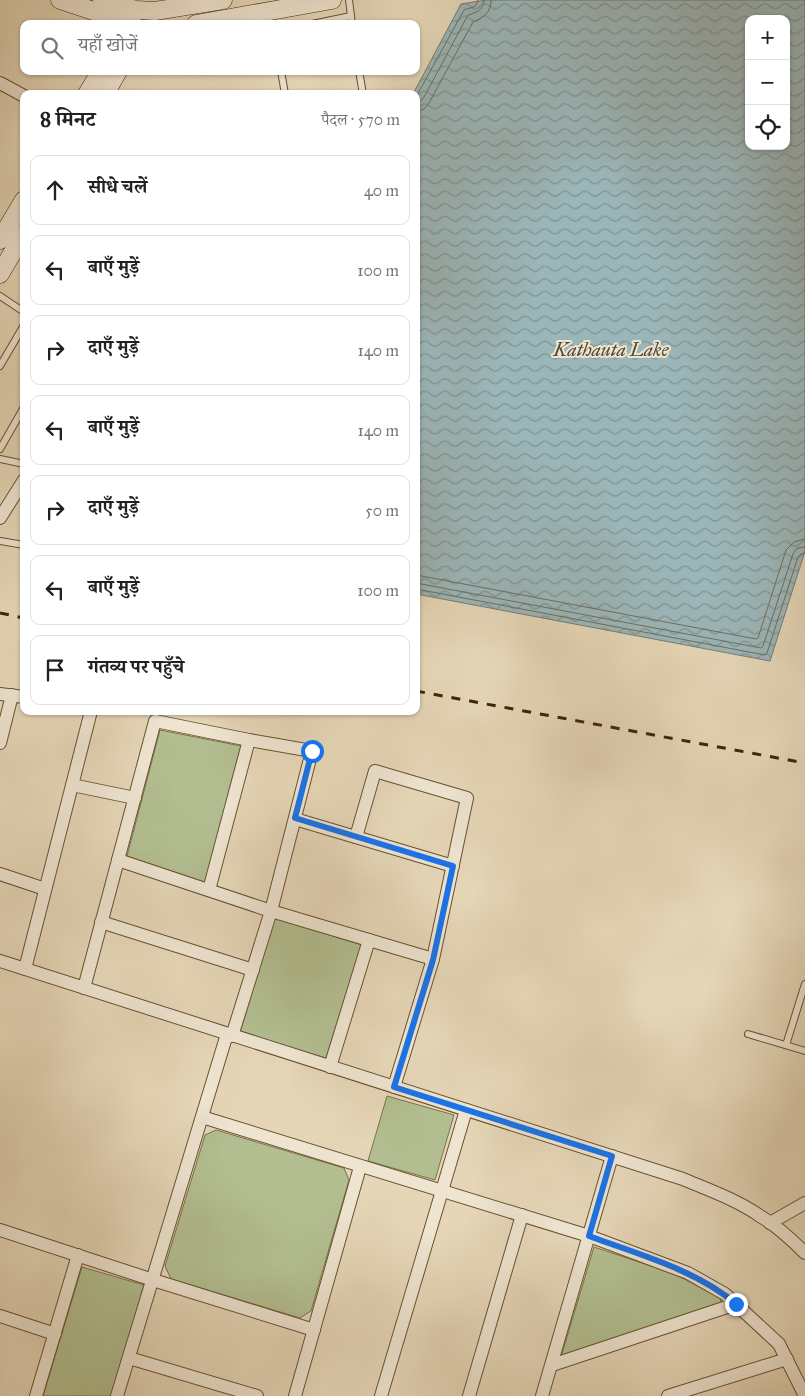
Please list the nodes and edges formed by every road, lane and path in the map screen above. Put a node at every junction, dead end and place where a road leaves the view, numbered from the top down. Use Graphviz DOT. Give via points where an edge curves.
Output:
graph roads {
  1 [pos="60,0"];
  2 [pos="102,0"];
  3 [pos="223,0"];
  4 [pos="332,0"];
  5 [pos="349,0"];
  6 [pos="137,12"];
  7 [pos="351,16"];
  8 [pos="226,20"];
  9 [pos="332,20"];
  10 [pos="352,20"];
  11 [pos="99,75"];
  12 [pos="116,75"];
  13 [pos="282,75"];
  14 [pos="361,75"];
  15 [pos="0,84"];
  16 [pos="89,90"];
  17 [pos="107,90"];
  18 [pos="284,90"];
  19 [pos="362,90"];
  20 [pos="20,94"];
  21 [pos="20,207"];
  22 [pos="0,240"];
  23 [pos="20,240"];
  24 [pos="0,274"];
  25 [pos="0,296"];
  26 [pos="20,309"];
  27 [pos="20,332"];
  28 [pos="0,366"];
  29 [pos="20,413"];
  30 [pos="0,449"];
  31 [pos="0,458"];
  32 [pos="20,463"];
  33 [pos="20,486"];
  34 [pos="0,518"];
  35 [pos="0,542"];
  36 [pos="20,544"];
  37 [pos="12,695"];
  38 [pos="90,715"];
  39 [pos="249,740"];
  40 [pos="0,743"];
  41 [pos="72,785"];
  42 [pos="134,798"];
  43 [pos="295,818"];
  44 [pos="356,837"];
  45 [pos="118,860"];
  46 [pos="453,866"];
  47 [pos="0,874"];
  48 [pos="45,889"];
  49 [pos="209,890"];
  50 [pos="271,911"];
  51 [pos="102,922"];
  52 [pos="369,940"];
  53 [pos="433,960"];
  54 [pos="0,961"];
  55 [pos="25,969"];
  56 [pos="253,970"];
  57 [pos="805,984"];
  58 [pos="84,988"];
  59 [pos="748,1034"];
  60 [pos="230,1035"];
  61 [pos="786,1045"];
  62 [pos="805,1051"];
  63 [pos="330,1067"];
  64 [pos="394,1087"];
  65 [pos="466,1110"];
  66 [pos="202,1117"];
  67 [pos="612,1156"];
  68 [pos="360,1167"];
  69 [pos="443,1190"];
  70 [pos="805,1203"];
  71 [pos="522,1215"];
  72 [pos="770,1223"];
  73 [pos="0,1230"];
  74 [pos="589,1236"];
  75 [pos="805,1253"];
  76 [pos="78,1256"];
  77 [pos="153,1280"];
  78 [pos="736,1304"];
  79 [pos="0,1316"];
  80 [pos="314,1330"];
  81 [pos="55,1334"];
  82 [pos="129,1358"];
  83 [pos="787,1359"];
  84 [pos="552,1364"];
  85 [pos="36,1396"];
  86 [pos="118,1396"];
  87 [pos="257,1396"];
  88 [pos="295,1396"];
  89 [pos="381,1396"];
  90 [pos="469,1396"];
  91 [pos="542,1396"];
  92 [pos="668,1396"];
  93 [pos="804,1396"];
  1 -- 6 [label="street"];
  2 -- 6 [label="street"];
  3 -- 6 [label="street"];
  4 -- 8 [label="street"];
  5 -- 7 [label="lane"];
  7 -- 9 [label="lane"];
  7 -- 10 [label="lane"];
  11 -- 16 [label="street"];
  12 -- 17 [label="street"];
  13 -- 18 [label="lane"];
  14 -- 19 [label="lane"];
  15 -- 20 [label="street"];
  21 -- 22 [label="street"];
  23 -- 24 [label="street"];
  25 -- 26 [label="lane"];
  27 -- 28 [label="lane"];
  29 -- 30 [label="lane"];
  31 -- 32 [label="lane"];
  33 -- 34 [label="street"];
  35 -- 36 [label="lane"];
  37 -- 40 [label="street"];
  38 -- 41 [label="street"];
  39 -- 42 [label="street" via="155,721"];
  39 -- 43 [label="street" via="312,751"];
  39 -- 49 [label="street"];
  41 -- 42 [label="street"];
  41 -- 48 [label="street"];
  42 -- 45 [label="street"];
  43 -- 44 [label="street"];
  43 -- 50 [label="street"];
  44 -- 46 [label="street"];
  44 -- 46 [label="street" via="375,771 467,798"];
  45 -- 49 [label="street"];
  45 -- 51 [label="street"];
  46 -- 53 [label="street"];
  47 -- 48 [label="street"];
  48 -- 55 [label="street"];
  49 -- 50 [label="street"];
  50 -- 52 [label="street"];
  50 -- 56 [label="street"];
  51 -- 56 [label="street"];
  51 -- 58 [label="street"];
  52 -- 53 [label="street"];
  52 -- 63 [label="street"];
  53 -- 64 [label="street"];
  54 -- 55 [label="street"];
  55 -- 58 [label="street"];
  56 -- 60 [label="street"];
  57 -- 61 [label="lane"];
  58 -- 60 [label="street"];
  59 -- 61 [label="lane"];
  60 -- 63 [label="street"];
  60 -- 66 [label="street"];
  61 -- 62 [label="lane"];
  63 -- 64 [label="street"];
  64 -- 65 [label="street"];
  65 -- 67 [label="street"];
  65 -- 69 [label="street"];
  66 -- 68 [label="street"];
  66 -- 77 [label="street"];
  67 -- 72 [label="street" via="723,1195"];
  67 -- 74 [label="street"];
  68 -- 69 [label="street"];
  68 -- 80 [label="street"];
  69 -- 71 [label="street"];
  69 -- 89 [label="street"];
  70 -- 72 [label="street"];
  71 -- 74 [label="street"];
  71 -- 90 [label="street"];
  72 -- 75 [label="street"];
  73 -- 76 [label="street"];
  74 -- 78 [label="street" via="688,1273"];
  74 -- 84 [label="street"];
  76 -- 77 [label="street"];
  76 -- 81 [label="street"];
  77 -- 80 [label="street"];
  77 -- 82 [label="street"];
  78 -- 83 [label="street" via="779,1344"];
  78 -- 84 [label="street"];
  79 -- 81 [label="street"];
  80 -- 88 [label="street"];
  81 -- 85 [label="street"];
  82 -- 86 [label="street"];
  82 -- 87 [label="street"];
  83 -- 92 [label="street"];
  83 -- 93 [label="street"];
  84 -- 91 [label="street"];
}
